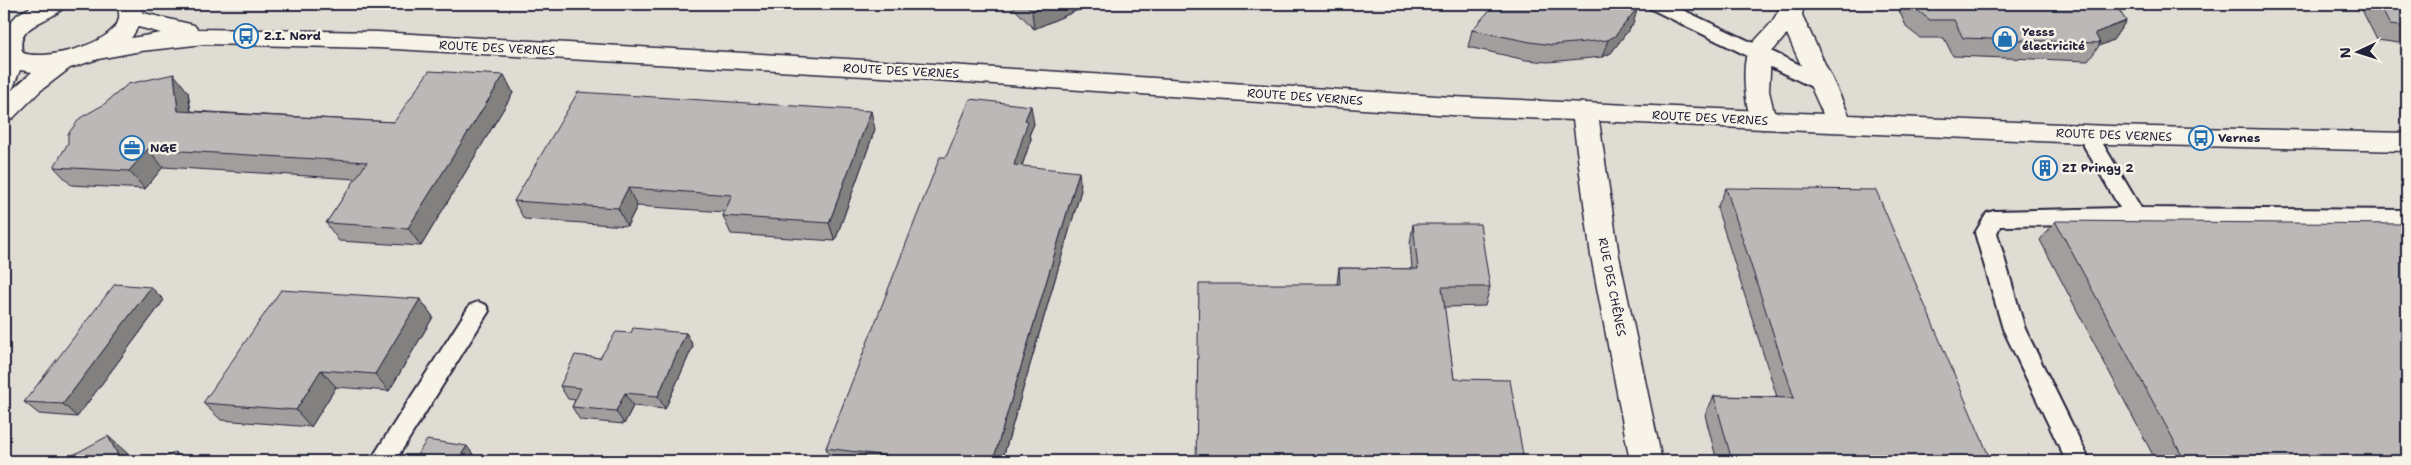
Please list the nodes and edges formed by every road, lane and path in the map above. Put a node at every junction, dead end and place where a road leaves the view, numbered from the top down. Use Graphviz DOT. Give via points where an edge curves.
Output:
graph roads {
  1 [pos="1655,4"];
  2 [pos="46,8"];
  3 [pos="1791,10"];
  4 [pos="130,11"];
  5 [pos="4,19"];
  6 [pos="204,36"];
  7 [pos="8,49"];
  8 [pos="93,52"];
  9 [pos="1759,52"];
  10 [pos="61,63"];
  11 [pos="4,82"];
  12 [pos="1821,83"];
  13 [pos="4,112"];
  14 [pos="1584,112"];
  15 [pos="1763,120"];
  16 [pos="1840,123"];
  17 [pos="2087,134"];
  18 [pos="2407,142"];
  19 [pos="2135,216"];
  20 [pos="2407,218"];
  21 [pos="478,311"];
  22 [pos="382,461"];
  23 [pos="1646,461"];
  24 [pos="2078,461"];
  1 -- 9 [label="lane"];
  2 -- 5 [label="street"];
  2 -- 7 [label="street" via="16,29"];
  3 -- 9 [label="street"];
  3 -- 12 [label="street"];
  4 -- 6 [label="street, ROUTE DES VERNES"];
  4 -- 8 [label="street" via="118,35"];
  6 -- 8 [label="street, ROUTE DES VERNES"];
  6 -- 14 [label="street, ROUTE DES VERNES" via="378,40"];
  7 -- 10 [label="street" via="28,65"];
  7 -- 11 [label="street"];
  8 -- 10 [label="street"];
  9 -- 12 [label="lane"];
  9 -- 15 [label="street" via="1757,91"];
  10 -- 13 [label="street" via="31,85"];
  12 -- 16 [label="street"];
  14 -- 15 [label="street, ROUTE DES VERNES"];
  14 -- 23 [label="street, RUE DES CHÊNES" via="1605,256"];
  15 -- 16 [label="street, ROUTE DES VERNES"];
  16 -- 17 [label="street, ROUTE DES VERNES"];
  17 -- 18 [label="street, ROUTE DES VERNES"];
  17 -- 19 [label="lane"];
  19 -- 20 [label="lane"];
  19 -- 24 [label="lane" via="2020,217 1994,220 1986,233 2014,330"];
  21 -- 22 [label="lane"];
}
